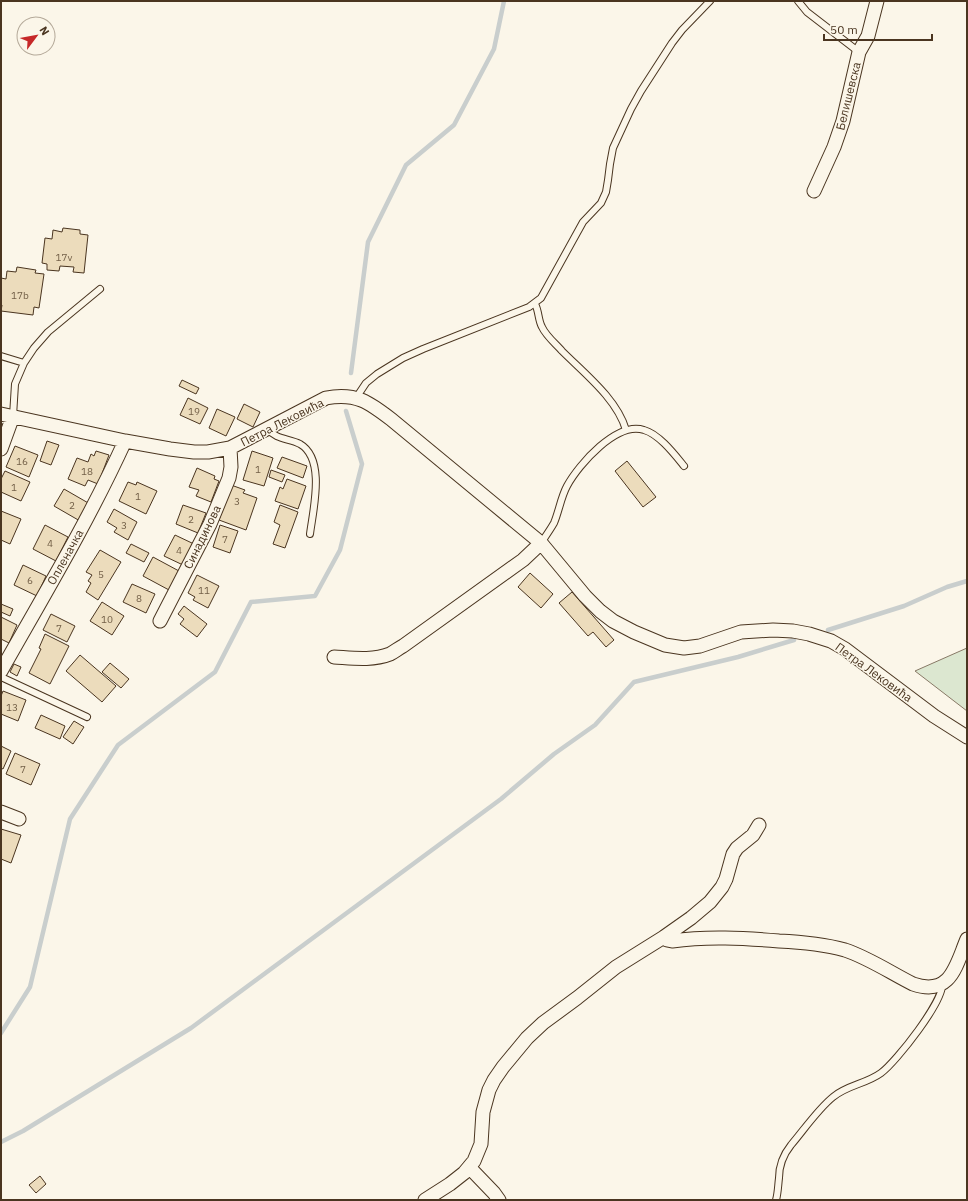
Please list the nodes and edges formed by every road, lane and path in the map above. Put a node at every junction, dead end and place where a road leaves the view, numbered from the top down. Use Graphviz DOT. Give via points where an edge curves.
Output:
graph roads {
  1 [pos="710,1"];
  2 [pos="798,1"];
  3 [pos="877,1"];
  4 [pos="859,52"];
  5 [pos="814,191"];
  6 [pos="100,289"];
  7 [pos="535,304"];
  8 [pos="1,356"];
  9 [pos="24,363"];
  10 [pos="356,398"];
  11 [pos="7,415"];
  12 [pos="268,429"];
  13 [pos="626,430"];
  14 [pos="125,441"];
  15 [pos="230,448"];
  16 [pos="1,449"];
  17 [pos="684,466"];
  18 [pos="310,534"];
  19 [pos="541,544"];
  20 [pos="160,621"];
  21 [pos="334,656"];
  22 [pos="1,671"];
  23 [pos="1,677"];
  24 [pos="87,717"];
  25 [pos="967,736"];
  26 [pos="1,812"];
  27 [pos="19,819"];
  28 [pos="759,825"];
  29 [pos="664,937"];
  30 [pos="967,940"];
  31 [pos="942,983"];
  32 [pos="469,1167"];
  33 [pos="425,1200"];
  34 [pos="499,1200"];
  35 [pos="776,1200"];
  1 -- 7 [label="lane" via="672,43 641,91 614,148 606,192 601,203 583,222 545,292"];
  2 -- 4 [label="lane" via="807,12"];
  3 -- 4 [label="street, Белишевска" via="868,36"];
  4 -- 5 [label="street, Белишевска" via="843,120"];
  6 -- 9 [label="lane" via="48,332"];
  7 -- 10 [label="lane" via="403,358 366,383"];
  7 -- 13 [label="lane" via="542,328 608,397 619,412"];
  8 -- 9 [label="lane"];
  9 -- 11 [label="lane" via="15,384"];
  10 -- 12 [label="street, Петра Лековића" via="326,398"];
  10 -- 19 [label="street, Петра Лековића" via="371,404 392,420"];
  11 -- 14 [label="street, Петра Лековића"];
  11 -- 16 [label="street"];
  12 -- 15 [label="street, Петра Лековића"];
  12 -- 18 [label="lane" via="276,437 301,445 314,460 317,479"];
  13 -- 17 [label="lane" via="645,430 655,436"];
  13 -- 19 [label="lane" via="594,451 574,474 562,497 554,522"];
  14 -- 15 [label="street, Петра Лековића" via="194,452"];
  14 -- 22 [label="street, Опленачка" via="66,556"];
  15 -- 20 [label="street, Синадинова" via="232,458 229,478 210,524"];
  19 -- 21 [label="street" via="390,654 363,658"];
  19 -- 25 [label="street, Петра Лековића" via="600,611 634,632 665,645 684,648 700,646 741,632 773,630 793,631 832,641 934,716"];
  23 -- 24 [label="lane"];
  26 -- 27 [label="street"];
  28 -- 29 [label="street" via="733,854 726,879 717,895"];
  29 -- 31 [label="street" via="667,940 775,940 827,946 860,956 913,984 928,987"];
  29 -- 32 [label="street" via="616,966 543,1023 512,1055 489,1090 483,1112 481,1144"];
  30 -- 31 [label="street" via="953,973"];
  31 -- 35 [label="lane" via="941,992 900,1055 872,1079 841,1091 832,1098 785,1152 779,1169"];
  32 -- 33 [label="street" via="450,1184"];
  32 -- 34 [label="street"];
}
